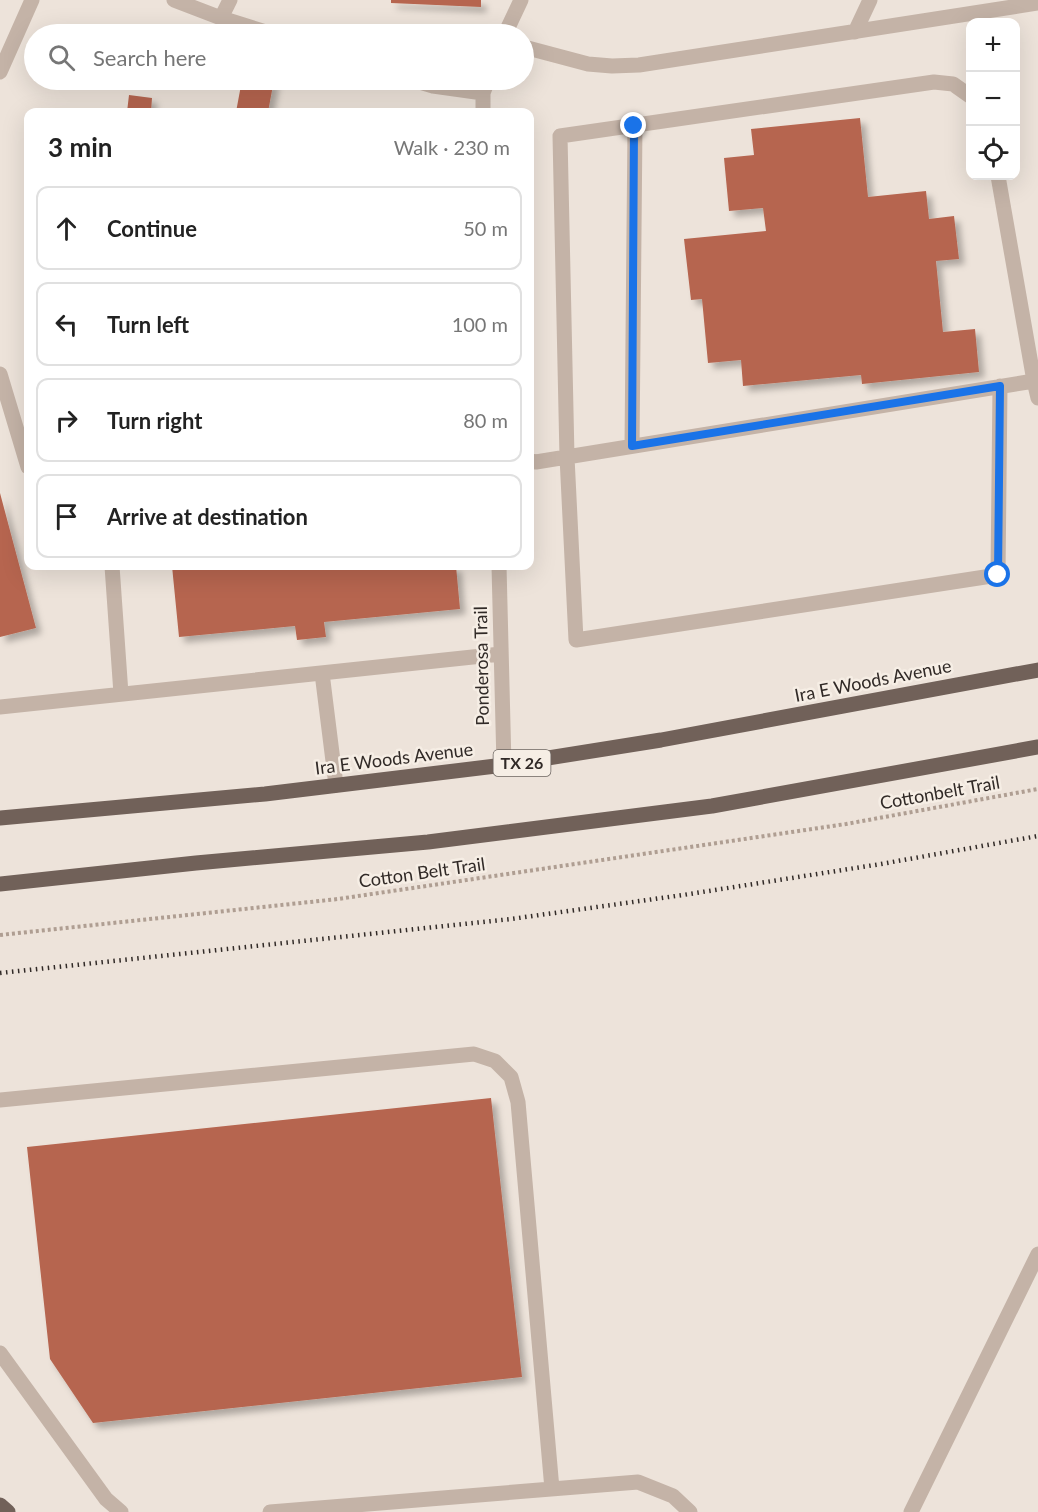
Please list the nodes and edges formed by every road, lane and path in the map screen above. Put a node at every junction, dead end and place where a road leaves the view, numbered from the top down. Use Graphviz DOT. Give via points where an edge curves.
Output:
graph roads {
  1 [pos="32,0"];
  2 [pos="174,0"];
  3 [pos="230,0"];
  4 [pos="521,0"];
  5 [pos="870,0"];
  6 [pos="1038,3"];
  7 [pos="221,18"];
  8 [pos="240,24"];
  9 [pos="510,24"];
  10 [pos="855,32"];
  11 [pos="534,50"];
  12 [pos="0,72"];
  13 [pos="485,90"];
  14 [pos="966,93"];
  15 [pos="483,108"];
  16 [pos="634,126"];
  17 [pos="999,180"];
  18 [pos="1031,331"];
  19 [pos="0,374"];
  20 [pos="1034,381"];
  21 [pos="1000,386"];
  22 [pos="1038,398"];
  23 [pos="632,446"];
  24 [pos="24,454"];
  25 [pos="567,456"];
  26 [pos="534,462"];
  27 [pos="112,570"];
  28 [pos="499,570"];
  29 [pos="501,654"];
  30 [pos="1038,670"];
  31 [pos="322,673"];
  32 [pos="121,694"];
  33 [pos="0,707"];
  34 [pos="1038,747"];
  35 [pos="504,765"];
  36 [pos="336,785"];
  37 [pos="1038,789"];
  38 [pos="0,818"];
  39 [pos="846,824"];
  40 [pos="0,884"];
  41 [pos="0,934"];
  42 [pos="0,1100"];
  43 [pos="1038,1254"];
  44 [pos="0,1353"];
  45 [pos="552,1489"];
  46 [pos="0,1504"];
  47 [pos="8,1512"];
  48 [pos="121,1512"];
  49 [pos="270,1512"];
  50 [pos="690,1512"];
  51 [pos="912,1512"];
  1 -- 12 [label="street"];
  2 -- 7 [label="street"];
  3 -- 7 [label="street"];
  4 -- 9 [label="street"];
  5 -- 10 [label="street"];
  6 -- 10 [label="street"];
  7 -- 8 [label="street"];
  10 -- 11 [label="street" via="630,66 588,64"];
  13 -- 15 [label="street"];
  14 -- 16 [label="street" via="952,84 934,82"];
  16 -- 23 [label="street"];
  16 -- 25 [label="street" via="560,136"];
  17 -- 18 [label="street"];
  18 -- 20 [label="street"];
  19 -- 24 [label="street"];
  20 -- 21 [label="street"];
  20 -- 22 [label="street"];
  21 -- 23 [label="street"];
  21 -- 25 [label="street" via="998,575 576,640"];
  23 -- 25 [label="street"];
  25 -- 26 [label="street"];
  27 -- 32 [label="street"];
  28 -- 29 [label="street, Ponderosa Trail"];
  29 -- 31 [label="street"];
  29 -- 35 [label="street, Ponderosa Trail"];
  30 -- 35 [label="main road, Ira E Woods Avenue / TX 26" via="673,738"];
  31 -- 32 [label="street"];
  31 -- 36 [label="street"];
  32 -- 33 [label="street"];
  34 -- 40 [label="main road" via="712,806 428,842"];
  35 -- 36 [label="main road, Ira E Woods Avenue / TX 26"];
  36 -- 38 [label="main road, Ira E Woods Avenue / TX 26"];
  37 -- 39 [label="path, Cottonbelt Trail"];
  39 -- 41 [label="path, Cotton Belt Trail" via="338,899"];
  42 -- 45 [label="street" via="474,1054 495,1061 511,1077 518,1102"];
  43 -- 51 [label="street"];
  44 -- 48 [label="street" via="106,1499"];
  45 -- 49 [label="street"];
  45 -- 50 [label="street" via="638,1482 673,1496"];
  46 -- 47 [label="main road"];
}
